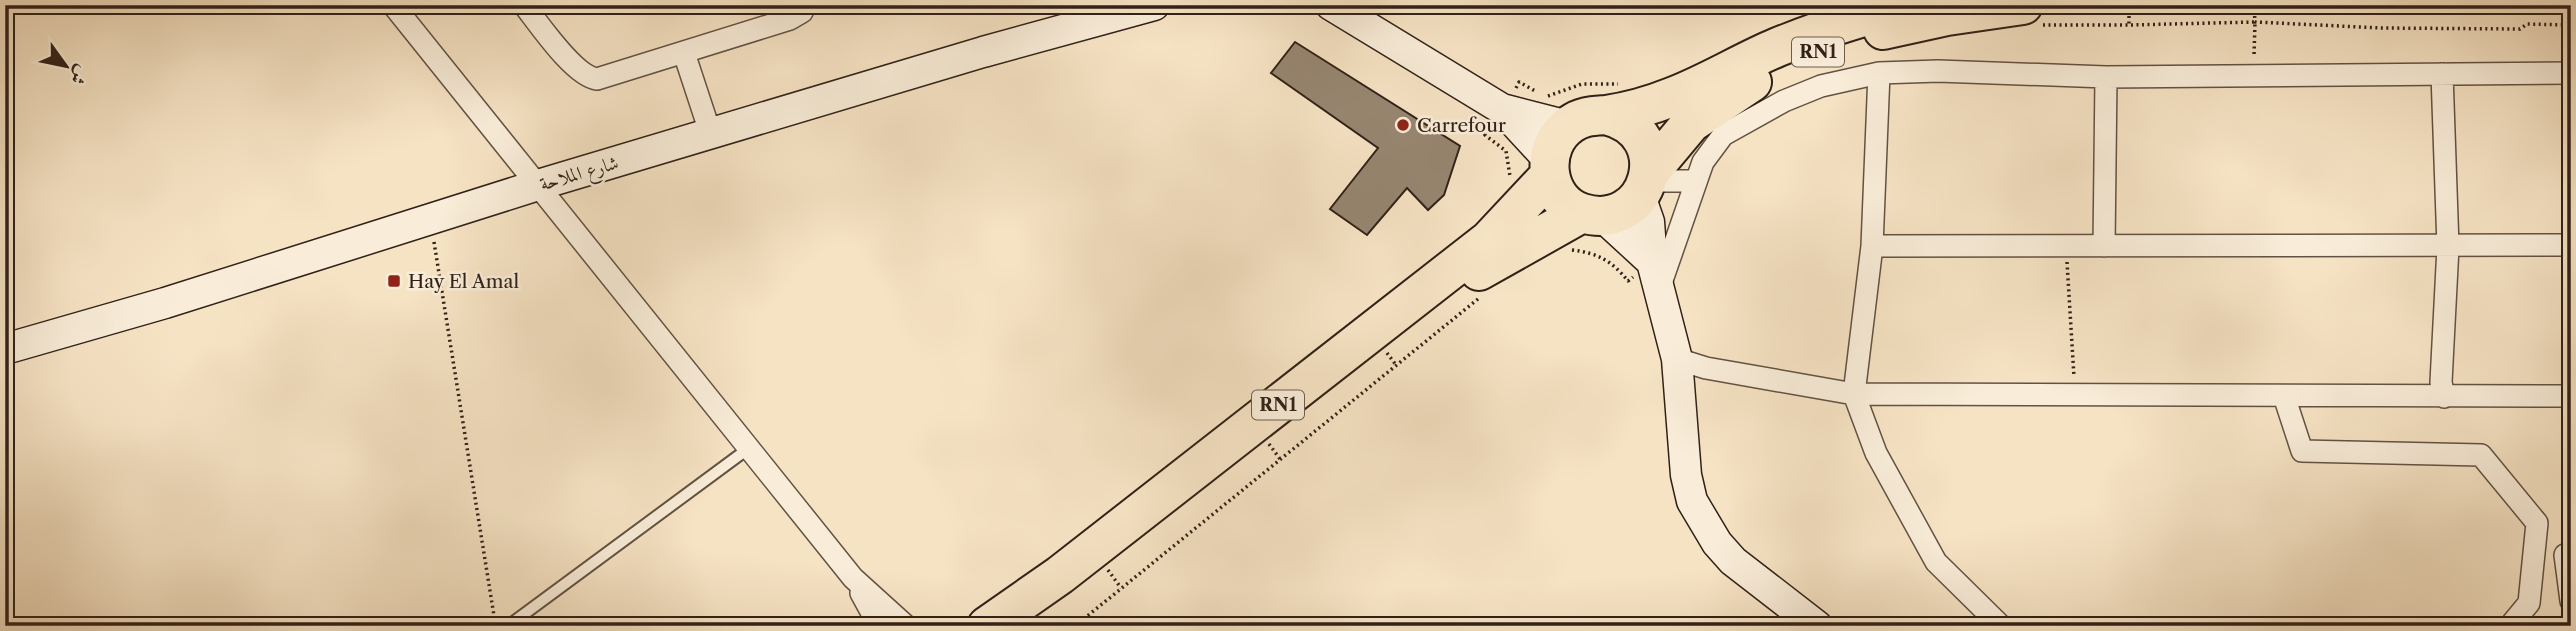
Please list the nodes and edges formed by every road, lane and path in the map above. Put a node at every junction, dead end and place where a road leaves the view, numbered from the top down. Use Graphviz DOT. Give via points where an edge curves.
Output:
graph roads {
  1 [pos="393,5"];
  2 [pos="524,5"];
  3 [pos="805,5"];
  4 [pos="1154,5"];
  5 [pos="1331,5"];
  6 [pos="1910,5"];
  7 [pos="2023,5"];
  8 [pos="2129,5"];
  9 [pos="2255,5"];
  10 [pos="2255,22"];
  11 [pos="2571,25"];
  12 [pos="684,53"];
  13 [pos="1880,73"];
  14 [pos="2571,73"];
  15 [pos="2442,74"];
  16 [pos="2254,76"];
  17 [pos="2106,77"];
  18 [pos="1508,100"];
  19 [pos="1615,100"];
  20 [pos="1567,126"];
  21 [pos="711,135"];
  22 [pos="1549,168"];
  23 [pos="1695,181"];
  24 [pos="1646,183"];
  25 [pos="538,185"];
  26 [pos="1592,215"];
  27 [pos="430,220"];
  28 [pos="2571,245"];
  29 [pos="1872,246"];
  30 [pos="2066,246"];
  31 [pos="2104,246"];
  32 [pos="2448,247"];
  33 [pos="1570,250"];
  34 [pos="1656,274"];
  35 [pos="1483,295"];
  36 [pos="5,349"];
  37 [pos="1677,359"];
  38 [pos="1854,394"];
  39 [pos="2075,395"];
  40 [pos="2284,396"];
  41 [pos="2571,396"];
  42 [pos="2444,397"];
  43 [pos="749,447"];
  44 [pos="1272,448"];
  45 [pos="2534,555"];
  46 [pos="2568,555"];
  47 [pos="1113,576"];
  48 [pos="853,578"];
  49 [pos="2571,601"];
  50 [pos="495,626"];
  51 [pos="508,626"];
  52 [pos="879,626"];
  53 [pos="906,626"];
  54 [pos="987,626"];
  55 [pos="1030,626"];
  56 [pos="1075,626"];
  57 [pos="1817,626"];
  58 [pos="2001,626"];
  59 [pos="2510,626"];
  1 -- 25 [label="street"];
  2 -- 12 [label="street" via="590,78 604,78"];
  3 -- 12 [label="street" via="790,19"];
  4 -- 21 [label="street, شارع الملاحة"];
  5 -- 18 [label="street"];
  6 -- 19 [label="highway, RN1" via="1787,44 1674,97"];
  7 -- 24 [label="highway, RN1" via="1886,29 1759,78 1691,123"];
  8 -- 10 [label="path" via="2129,25"];
  9 -- 10 [label="path"];
  10 -- 11 [label="path" via="2410,29"];
  10 -- 16 [label="path"];
  12 -- 21 [label="street"];
  13 -- 17 [label="street"];
  13 -- 23 [label="street" via="1821,86 1723,135"];
  13 -- 29 [label="street"];
  14 -- 15 [label="street"];
  15 -- 16 [label="street"];
  15 -- 32 [label="street"];
  16 -- 17 [label="street"];
  17 -- 31 [label="street"];
  18 -- 19 [label="path" via="1520,82 1545,96 1606,82"];
  18 -- 20 [label="street"];
  18 -- 22 [label="street"];
  19 -- 20 [label="highway, RN1"];
  19 -- 24 [label="highway" via="1648,149"];
  20 -- 22 [label="highway, RN1" via="1552,147"];
  21 -- 25 [label="street, شارع الملاحة"];
  22 -- 26 [label="highway" via="1561,199"];
  22 -- 54 [label="highway, RN1" via="1489,240 1060,575"];
  23 -- 24 [label="street"];
  23 -- 34 [label="street"];
  24 -- 26 [label="highway, RN1" via="1623,210"];
  24 -- 34 [label="street"];
  25 -- 27 [label="street, شارع الملاحة"];
  25 -- 43 [label="street"];
  26 -- 34 [label="street"];
  26 -- 44 [label="highway, RN1" via="1480,270 1380,343"];
  27 -- 36 [label="street, شارع الملاحة"];
  27 -- 50 [label="path"];
  28 -- 32 [label="street"];
  29 -- 30 [label="street"];
  29 -- 38 [label="street"];
  30 -- 31 [label="street"];
  30 -- 39 [label="path"];
  31 -- 32 [label="street"];
  32 -- 42 [label="street"];
  33 -- 34 [label="path" via="1612,261 1628,281"];
  34 -- 37 [label="street"];
  35 -- 44 [label="path"];
  37 -- 38 [label="street"];
  37 -- 57 [label="street" via="1686,475 1702,522 1733,561"];
  38 -- 39 [label="street"];
  38 -- 58 [label="street" via="1876,453 1936,562"];
  39 -- 40 [label="street"];
  40 -- 42 [label="street"];
  40 -- 45 [label="street" via="2302,451 2481,455 2537,523"];
  41 -- 42 [label="street"];
  43 -- 48 [label="street"];
  43 -- 51 [label="lane"];
  44 -- 47 [label="highway, RN1"];
  44 -- 47 [label="path"];
  45 -- 46 [label="street"];
  45 -- 59 [label="street" via="2529,603"];
  46 -- 49 [label="street"];
  47 -- 55 [label="highway, RN1"];
  47 -- 56 [label="path"];
  48 -- 52 [label="street"];
  48 -- 53 [label="street"];
}
